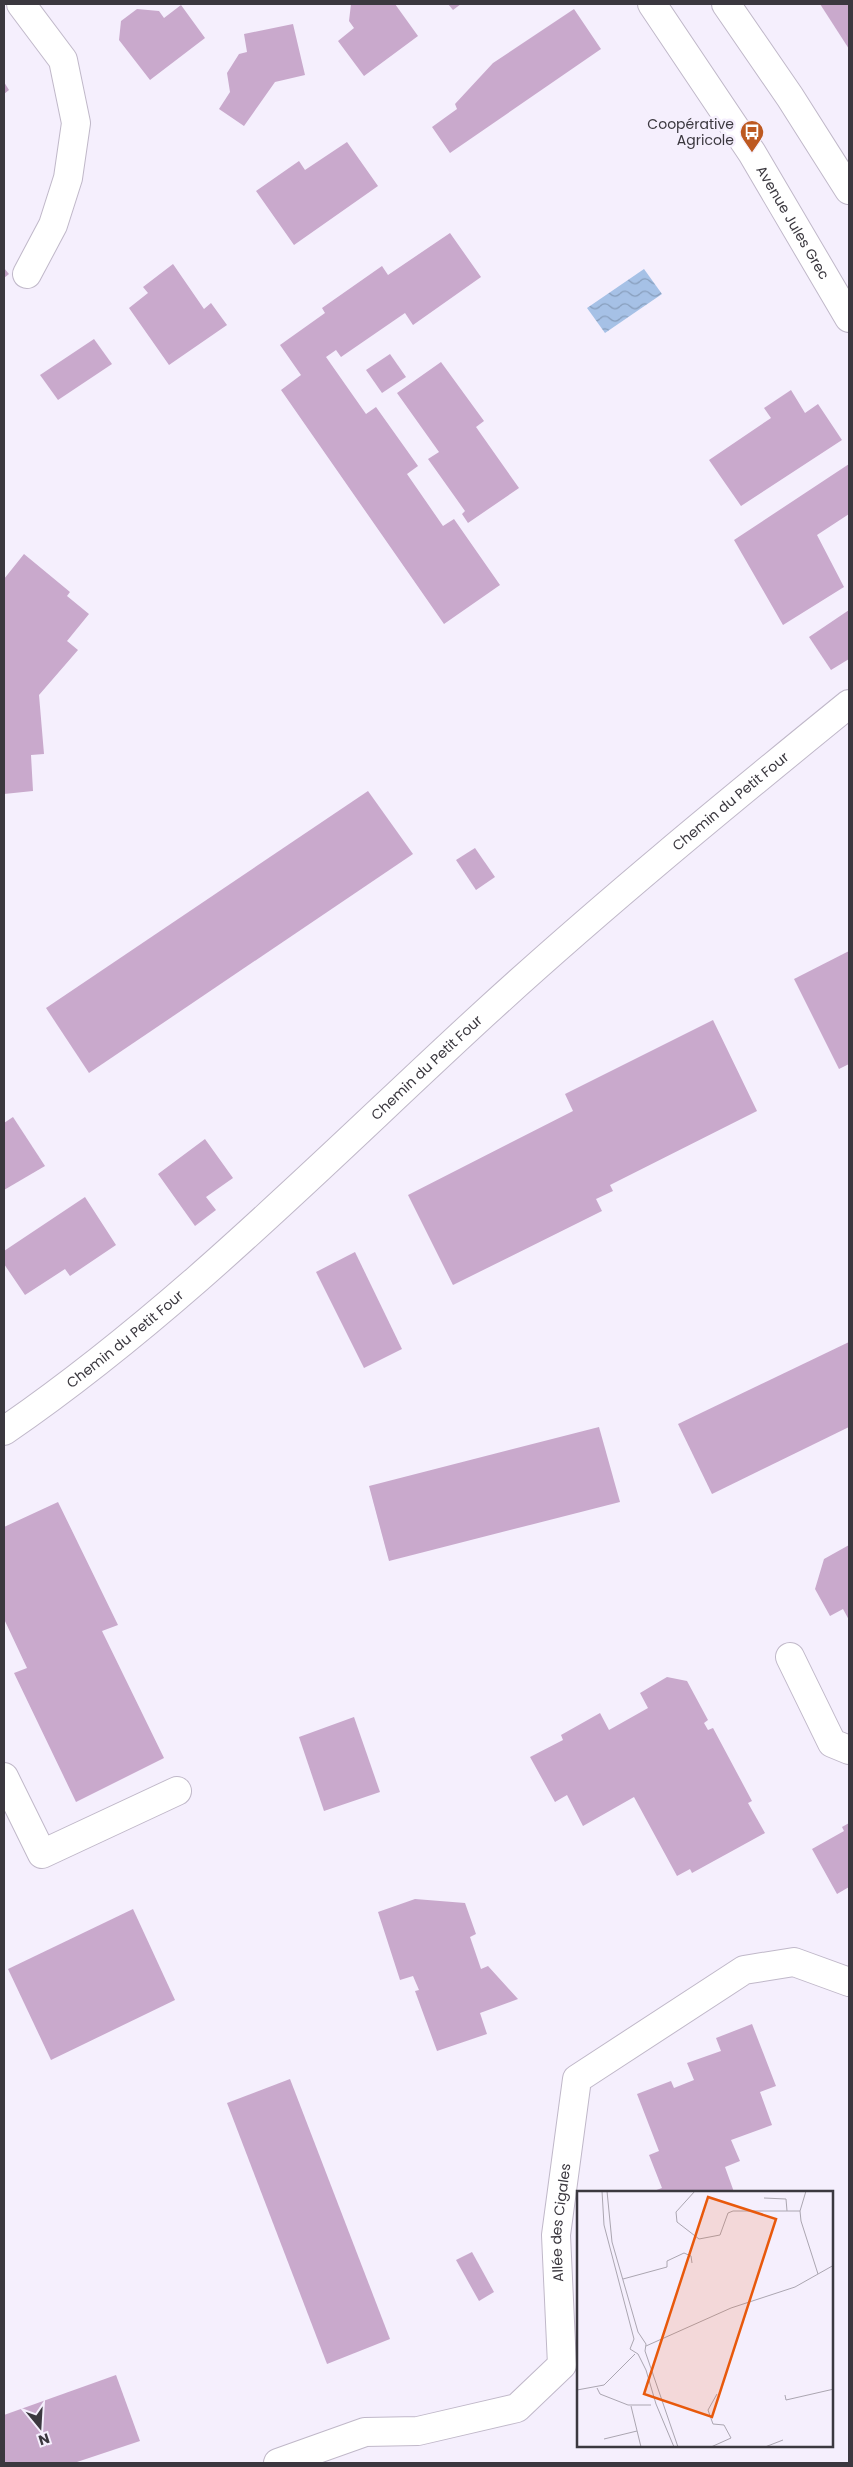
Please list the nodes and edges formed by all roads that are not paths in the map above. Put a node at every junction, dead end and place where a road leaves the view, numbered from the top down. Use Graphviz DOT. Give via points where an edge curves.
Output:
graph roads {
  1 [pos="21,4"];
  2 [pos="652,4"];
  3 [pos="726,4"];
  4 [pos="849,190"];
  5 [pos="26,274"];
  6 [pos="849,318"];
  7 [pos="849,704"];
  8 [pos="4,1431"];
  9 [pos="790,1657"];
  10 [pos="849,1750"];
  11 [pos="4,1777"];
  12 [pos="177,1791"];
  13 [pos="849,1982"];
  14 [pos="278,2463"];
  1 -- 5 [label="street" via="63,60 76,123 68,178 52,224"];
  2 -- 6 [label="street, Avenue Jules Grec" via="752,153"];
  3 -- 4 [label="street"];
  7 -- 8 [label="street, Chemin du Petit Four" via="674,846 488,1010 184,1294"];
  9 -- 10 [label="street" via="832,1743"];
  11 -- 12 [label="street" via="42,1854"];
  13 -- 14 [label="street, Allée des Cigales" via="794,1962 744,1970 576,2079 556,2235 562,2365 517,2408 418,2431 365,2432"];
}
